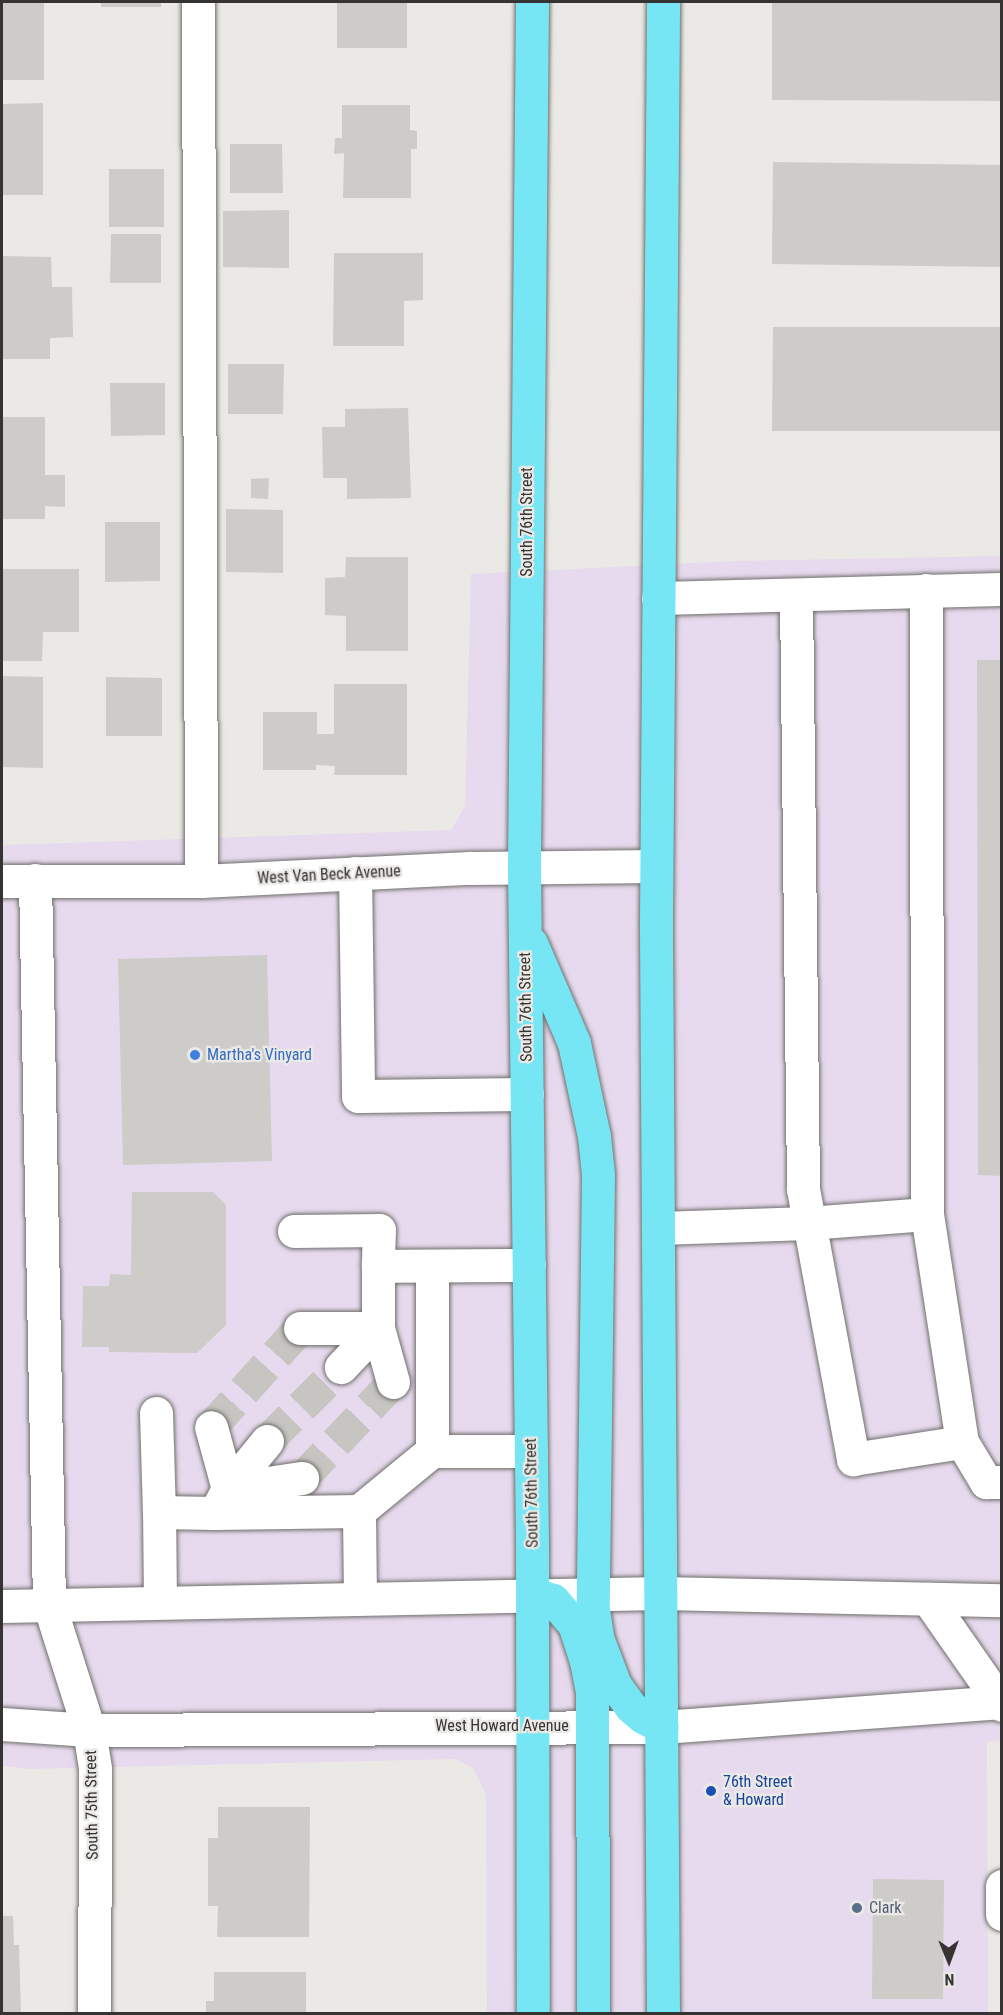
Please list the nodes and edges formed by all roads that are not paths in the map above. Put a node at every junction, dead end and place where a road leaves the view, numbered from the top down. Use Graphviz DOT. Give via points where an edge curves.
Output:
graph roads {
  1 [pos="198,2"];
  2 [pos="532,2"];
  3 [pos="663,2"];
  4 [pos="1002,589"];
  5 [pos="926,590"];
  6 [pos="796,596"];
  7 [pos="658,598"];
  8 [pos="656,866"];
  9 [pos="524,869"];
  10 [pos="355,873"];
  11 [pos="2,880"];
  12 [pos="35,880"];
  13 [pos="201,881"];
  14 [pos="525,928"];
  15 [pos="527,1094"];
  16 [pos="927,1214"];
  17 [pos="808,1223"];
  18 [pos="658,1228"];
  19 [pos="294,1231"];
  20 [pos="529,1265"];
  21 [pos="378,1266"];
  22 [pos="432,1267"];
  23 [pos="300,1328"];
  24 [pos="378,1328"];
  25 [pos="341,1366"];
  26 [pos="393,1382"];
  27 [pos="156,1413"];
  28 [pos="211,1427"];
  29 [pos="267,1441"];
  30 [pos="962,1442"];
  31 [pos="432,1451"];
  32 [pos="531,1451"];
  33 [pos="302,1478"];
  34 [pos="1002,1482"];
  35 [pos="221,1501"];
  36 [pos="359,1511"];
  37 [pos="159,1512"];
  38 [pos="592,1593"];
  39 [pos="661,1593"];
  40 [pos="533,1594"];
  41 [pos="360,1597"];
  42 [pos="928,1599"];
  43 [pos="1002,1600"];
  44 [pos="160,1602"];
  45 [pos="49,1604"];
  46 [pos="2,1606"];
  47 [pos="1000,1703"];
  48 [pos="2,1724"];
  49 [pos="533,1726"];
  50 [pos="592,1726"];
  51 [pos="662,1727"];
  52 [pos="89,1730"];
  53 [pos="1002,1887"];
  54 [pos="1002,1914"];
  55 [pos="94,2013"];
  56 [pos="533,2013"];
  57 [pos="593,2013"];
  58 [pos="663,2013"];
  1 -- 13 [label="street"];
  2 -- 9 [label="main road, South 76th Street"];
  3 -- 7 [label="main road"];
  4 -- 5 [label="street"];
  5 -- 6 [label="street"];
  5 -- 16 [label="street"];
  6 -- 7 [label="street"];
  6 -- 17 [label="street" via="802,1189"];
  7 -- 8 [label="main road"];
  8 -- 9 [label="street, West Van Beck Avenue"];
  8 -- 18 [label="main road"];
  9 -- 10 [label="street, West Van Beck Avenue"];
  9 -- 14 [label="main road, South 76th Street"];
  10 -- 13 [label="street, West Van Beck Avenue"];
  10 -- 15 [label="street" via="358,1096"];
  11 -- 12 [label="street, West Van Beck Avenue"];
  12 -- 13 [label="street, West Van Beck Avenue"];
  12 -- 45 [label="street, South 75th Street"];
  14 -- 15 [label="main road, South 76th Street"];
  14 -- 38 [label="main road" via="574,1043 594,1136 598,1175"];
  15 -- 20 [label="main road, South 76th Street"];
  16 -- 17 [label="street"];
  16 -- 30 [label="street"];
  17 -- 18 [label="street"];
  17 -- 30 [label="street" via="853,1459"];
  18 -- 39 [label="main road"];
  19 -- 21 [label="street" via="379,1230"];
  20 -- 22 [label="street"];
  20 -- 32 [label="main road, South 76th Street"];
  21 -- 22 [label="street"];
  21 -- 24 [label="street"];
  22 -- 31 [label="street"];
  23 -- 24 [label="street"];
  24 -- 25 [label="street"];
  24 -- 26 [label="street"];
  27 -- 37 [label="street"];
  28 -- 35 [label="street"];
  29 -- 35 [label="street"];
  30 -- 34 [label="street" via="986,1482"];
  31 -- 32 [label="street"];
  31 -- 36 [label="street"];
  32 -- 40 [label="main road, South 76th Street"];
  33 -- 35 [label="street"];
  35 -- 36 [label="street"];
  35 -- 37 [label="street"];
  36 -- 41 [label="street"];
  37 -- 44 [label="street"];
  38 -- 39 [label="street"];
  38 -- 40 [label="street"];
  38 -- 51 [label="main road" via="598,1640 615,1685 631,1707"];
  39 -- 42 [label="street"];
  39 -- 51 [label="main road"];
  40 -- 41 [label="street"];
  40 -- 49 [label="main road, South 76th Street"];
  40 -- 50 [label="main road" via="553,1600 574,1624 592,1692"];
  41 -- 44 [label="street"];
  42 -- 43 [label="street"];
  42 -- 47 [label="street"];
  44 -- 45 [label="street"];
  45 -- 46 [label="street"];
  45 -- 52 [label="street, South 75th Street"];
  47 -- 51 [label="street, West Howard Avenue"];
  48 -- 52 [label="street, West Howard Avenue"];
  49 -- 50 [label="street, West Howard Avenue"];
  49 -- 52 [label="street, West Howard Avenue"];
  49 -- 56 [label="main road, South 76th Street"];
  50 -- 51 [label="street, West Howard Avenue"];
  50 -- 57 [label="main road"];
  51 -- 58 [label="main road"];
  52 -- 55 [label="street, South 75th Street" via="94,1769"];
  53 -- 54 [label="street"];
}
